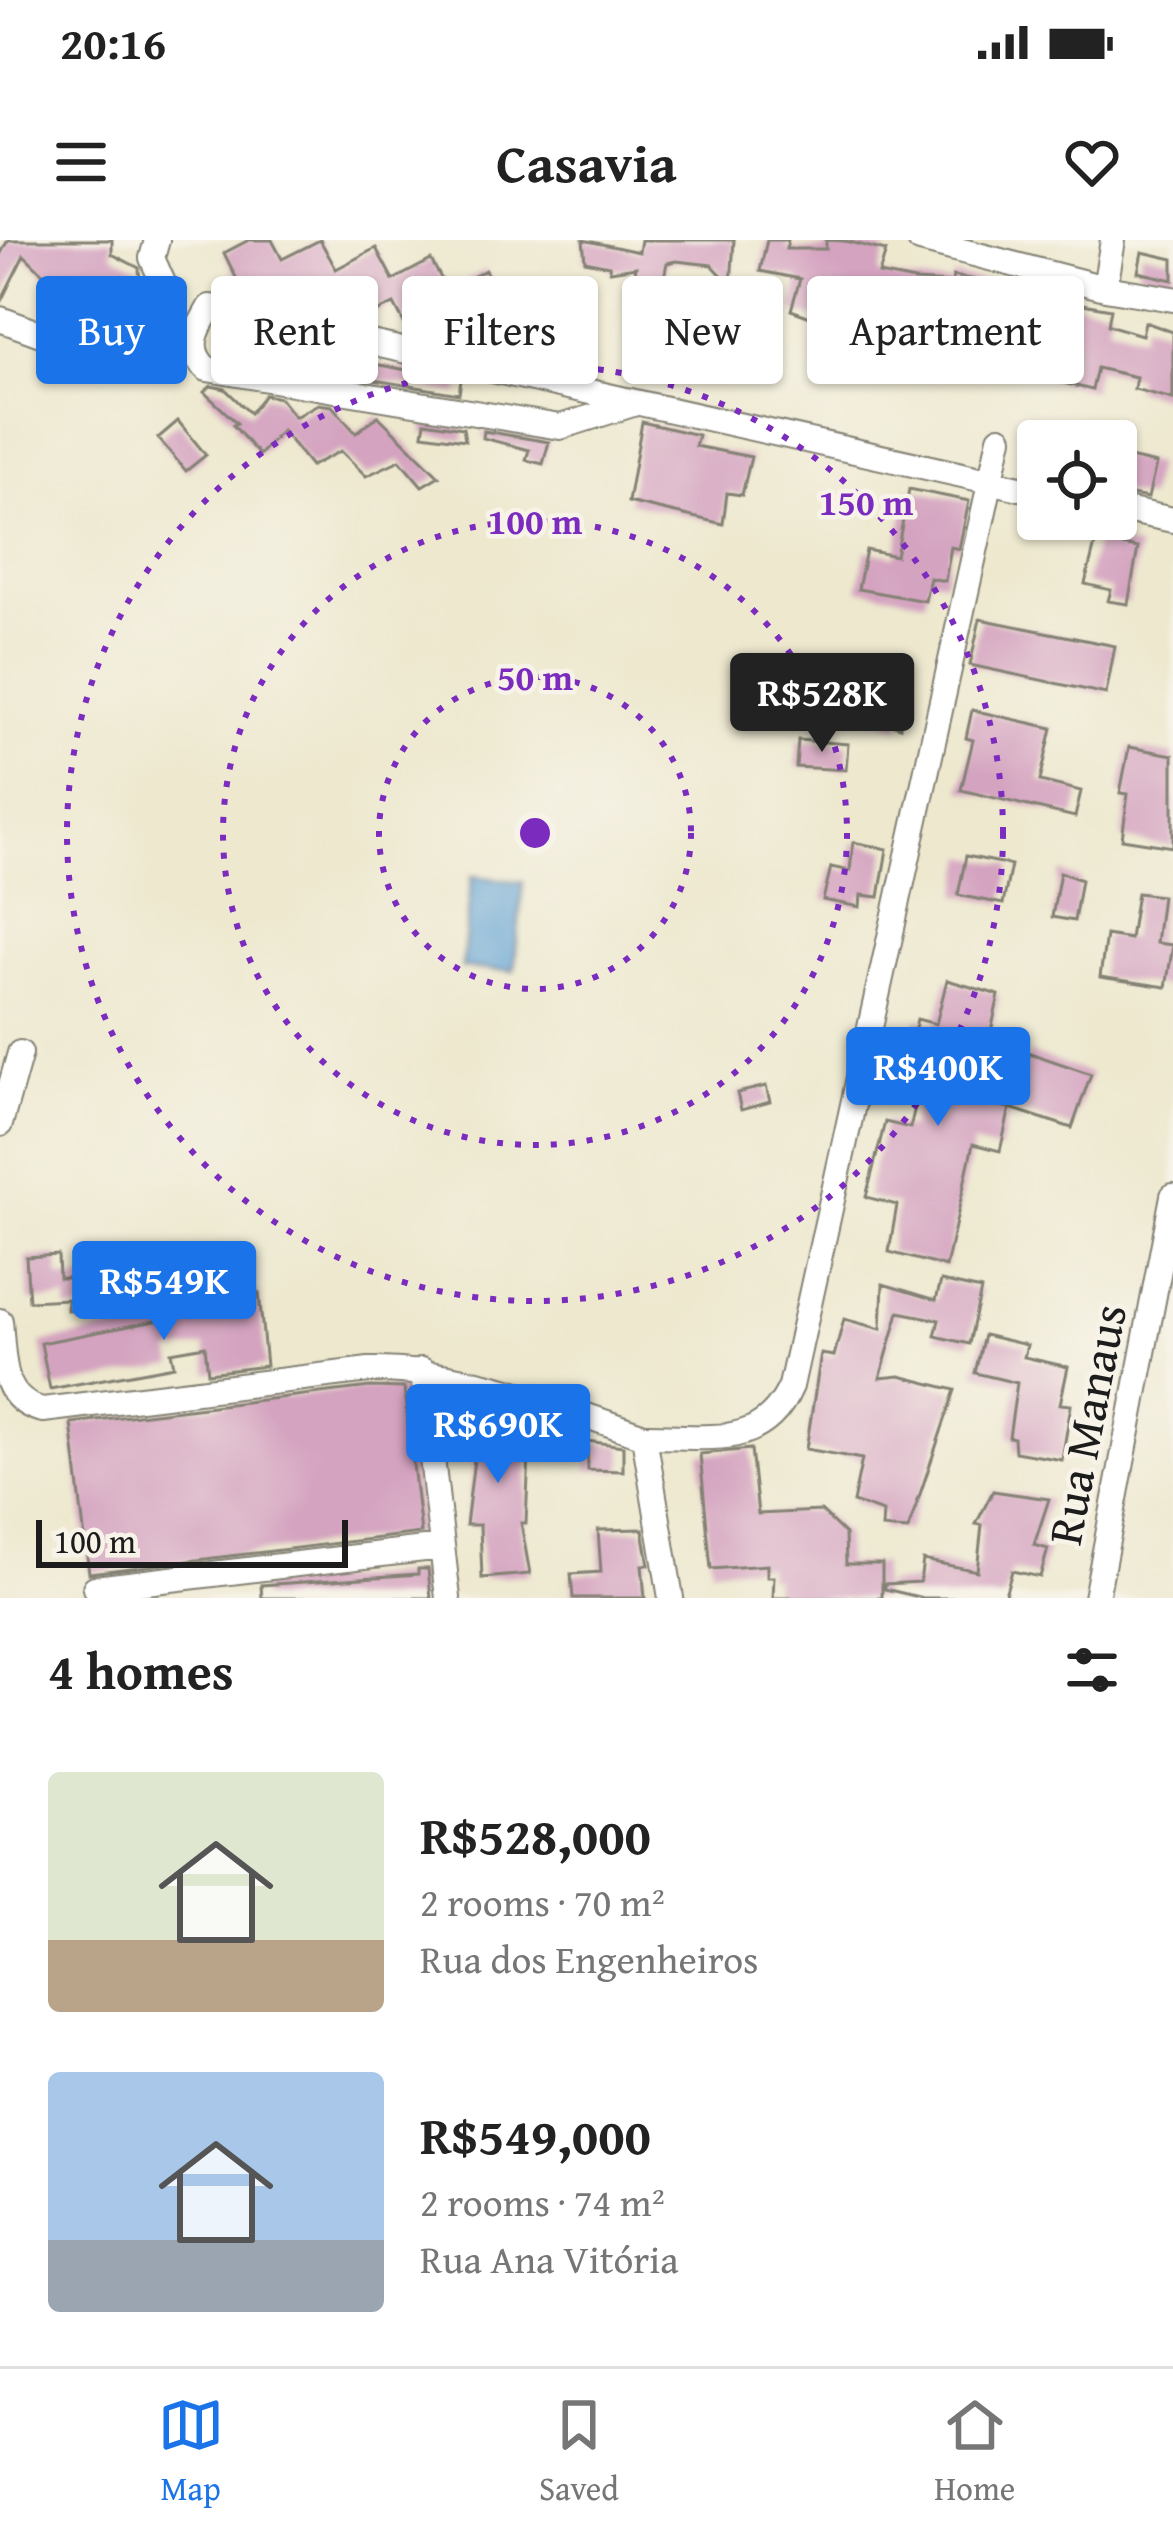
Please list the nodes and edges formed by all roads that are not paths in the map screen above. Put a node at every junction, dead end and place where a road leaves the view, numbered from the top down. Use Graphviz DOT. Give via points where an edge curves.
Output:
graph roads {
  1 [pos="157,240"];
  2 [pos="920,240"];
  3 [pos="1113,240"];
  4 [pos="1105,288"];
  5 [pos="1173,299"];
  6 [pos="0,319"];
  7 [pos="633,404"];
  8 [pos="1000,438"];
  9 [pos="990,482"];
  10 [pos="1017,488"];
  11 [pos="1137,512"];
  12 [pos="1173,520"];
  13 [pos="20,1053"];
  14 [pos="0,1124"];
  15 [pos="1173,1196"];
  16 [pos="0,1321"];
  17 [pos="422,1370"];
  18 [pos="644,1436"];
  19 [pos="441,1547"];
  20 [pos="95,1588"];
  21 [pos="448,1598"];
  22 [pos="671,1598"];
  23 [pos="1096,1598"];
  1 -- 6 [label="street" via="152,258 168,294 133,362 102,368 79,348"];
  2 -- 4 [label="street"];
  3 -- 4 [label="street"];
  4 -- 5 [label="street"];
  7 -- 7 [label="street" via="210,307 195,331 195,354 207,369 560,427"];
  7 -- 9 [label="street"];
  8 -- 9 [label="street"];
  9 -- 10 [label="street"];
  9 -- 18 [label="street" via="791,1386 778,1415 756,1430"];
  11 -- 12 [label="street"];
  13 -- 14 [label="street"];
  15 -- 23 [label="street, Rua Manaus"];
  16 -- 17 [label="street" via="11,1395 43,1410"];
  17 -- 18 [label="street"];
  17 -- 19 [label="street"];
  18 -- 22 [label="street"];
  19 -- 20 [label="street"];
  19 -- 21 [label="street"];
}
